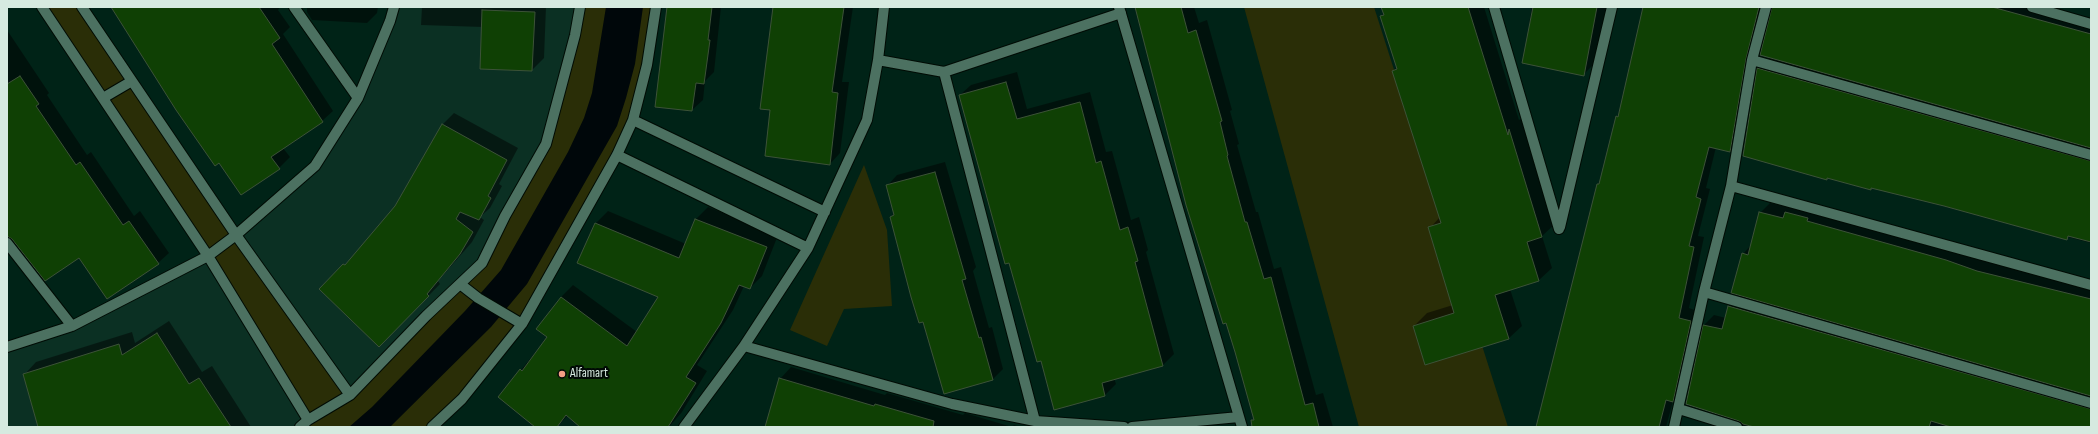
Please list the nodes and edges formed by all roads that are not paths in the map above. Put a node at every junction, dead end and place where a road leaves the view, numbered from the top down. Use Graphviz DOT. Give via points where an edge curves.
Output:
graph roads {
  1 [pos="42,7"];
  2 [pos="82,7"];
  3 [pos="294,7"];
  4 [pos="394,7"];
  5 [pos="580,7"];
  6 [pos="656,7"];
  7 [pos="884,7"];
  8 [pos="1494,7"];
  9 [pos="1612,7"];
  10 [pos="1766,7"];
  11 [pos="2032,7"];
  12 [pos="1120,10"];
  13 [pos="2091,24"];
  14 [pos="878,60"];
  15 [pos="1752,60"];
  16 [pos="944,72"];
  17 [pos="132,81"];
  18 [pos="103,98"];
  19 [pos="358,98"];
  20 [pos="633,120"];
  21 [pos="617,155"];
  22 [pos="2091,155"];
  23 [pos="1731,186"];
  24 [pos="825,212"];
  25 [pos="236,235"];
  26 [pos="7,243"];
  27 [pos="808,248"];
  28 [pos="208,256"];
  29 [pos="460,284"];
  30 [pos="2091,285"];
  31 [pos="1704,292"];
  32 [pos="522,324"];
  33 [pos="72,326"];
  34 [pos="744,346"];
  35 [pos="7,347"];
  36 [pos="350,395"];
  37 [pos="2091,403"];
  38 [pos="1679,409"];
  39 [pos="1239,417"];
  40 [pos="308,420"];
  41 [pos="1035,421"];
  42 [pos="300,427"];
  43 [pos="432,427"];
  44 [pos="684,427"];
  45 [pos="1124,427"];
  46 [pos="1132,427"];
  47 [pos="1242,427"];
  48 [pos="1674,427"];
  49 [pos="1738,427"];
  1 -- 18 [label="street"];
  2 -- 17 [label="street"];
  3 -- 19 [label="street"];
  4 -- 19 [label="street"];
  5 -- 29 [label="street" via="546,144 482,263"];
  6 -- 20 [label="street" via="647,65"];
  7 -- 14 [label="street"];
  8 -- 9 [label="street" via="1559,229"];
  10 -- 15 [label="street"];
  11 -- 13 [label="street"];
  12 -- 16 [label="street"];
  12 -- 39 [label="street"];
  14 -- 16 [label="street"];
  14 -- 24 [label="street" via="867,120"];
  15 -- 22 [label="street"];
  15 -- 23 [label="street"];
  16 -- 41 [label="street"];
  17 -- 18 [label="street"];
  17 -- 25 [label="street"];
  18 -- 28 [label="street"];
  19 -- 25 [label="street" via="314,166"];
  20 -- 21 [label="street"];
  20 -- 24 [label="street"];
  21 -- 27 [label="street"];
  21 -- 32 [label="street"];
  23 -- 30 [label="street"];
  23 -- 31 [label="street"];
  24 -- 27 [label="street"];
  25 -- 28 [label="street"];
  25 -- 36 [label="street"];
  26 -- 33 [label="street"];
  27 -- 34 [label="street"];
  28 -- 33 [label="street"];
  28 -- 40 [label="street"];
  29 -- 32 [label="street" via="478,298"];
  29 -- 36 [label="street"];
  31 -- 37 [label="street"];
  31 -- 38 [label="street"];
  32 -- 43 [label="street" via="462,399"];
  33 -- 35 [label="street"];
  34 -- 41 [label="street" via="952,404"];
  34 -- 44 [label="street"];
  36 -- 40 [label="street"];
  38 -- 48 [label="street"];
  38 -- 49 [label="street"];
  39 -- 46 [label="street"];
  39 -- 47 [label="street"];
  40 -- 42 [label="street"];
  41 -- 45 [label="street"];
}
